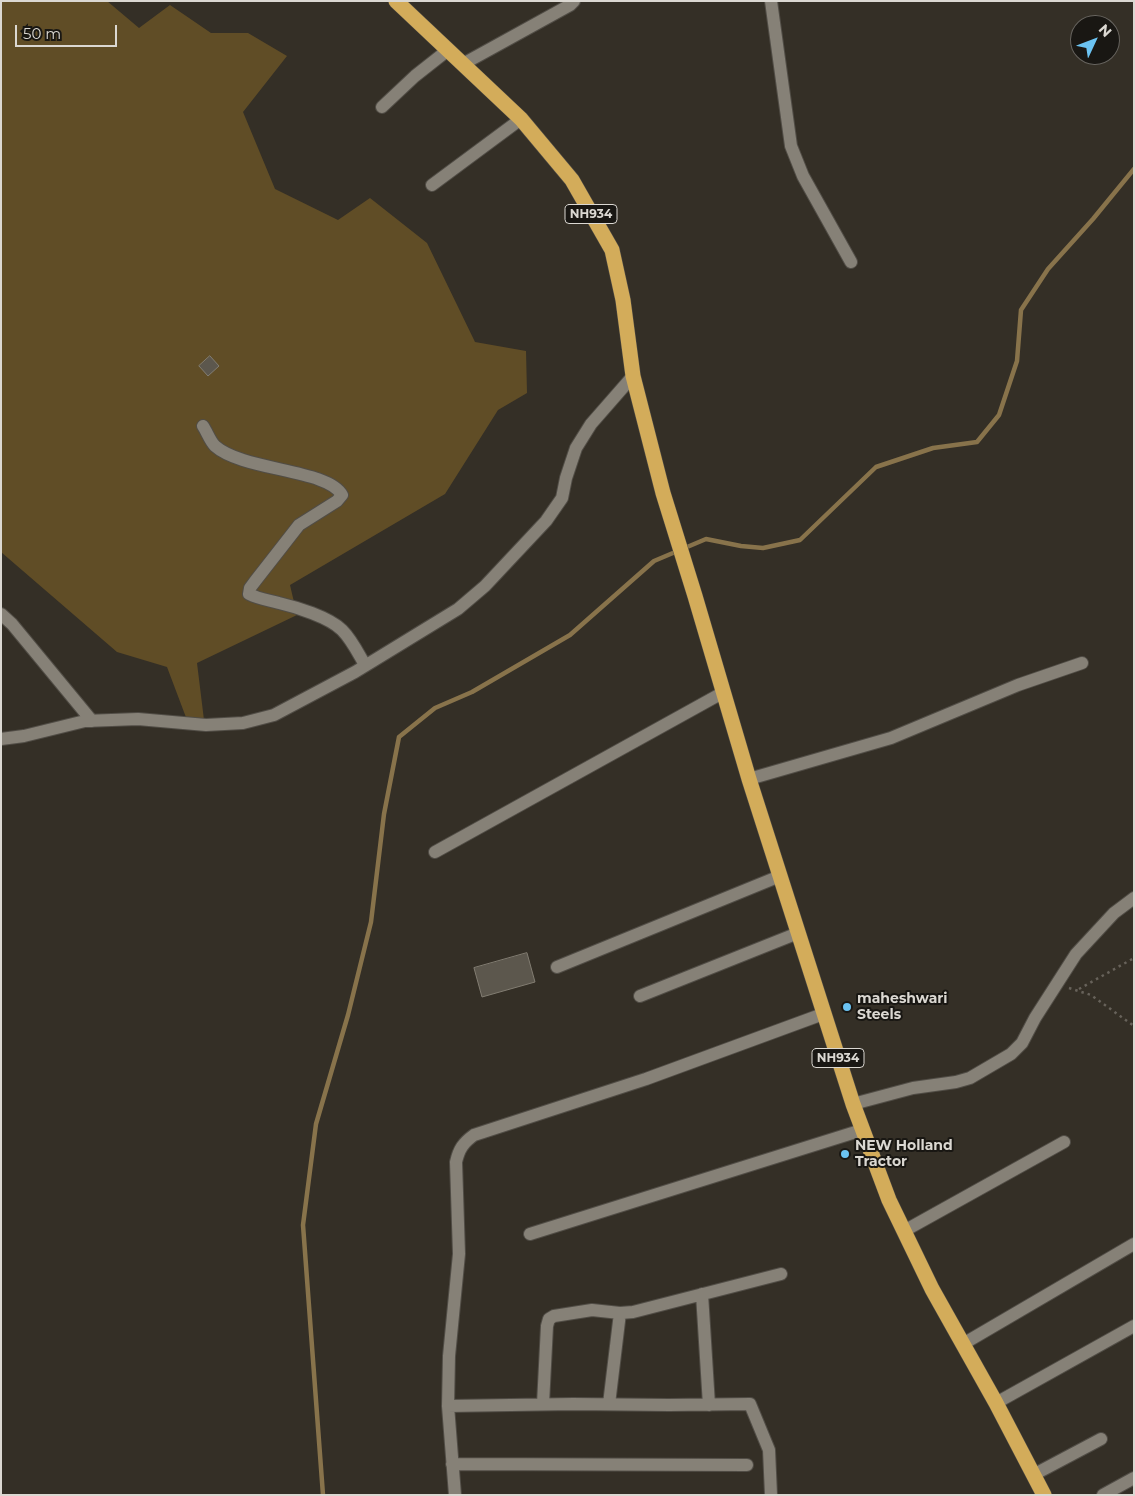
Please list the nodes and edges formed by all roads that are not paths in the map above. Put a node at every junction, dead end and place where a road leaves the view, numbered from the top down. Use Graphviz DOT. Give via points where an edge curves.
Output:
graph roads {
  1 [pos="396,1"];
  2 [pos="574,1"];
  3 [pos="771,1"];
  4 [pos="448,50"];
  5 [pos="463,64"];
  6 [pos="382,107"];
  7 [pos="521,119"];
  8 [pos="432,185"];
  9 [pos="851,262"];
  10 [pos="633,376"];
  11 [pos="203,426"];
  12 [pos="1,614"];
  13 [pos="1082,663"];
  14 [pos="366,665"];
  15 [pos="724,692"];
  16 [pos="92,721"];
  17 [pos="1,739"];
  18 [pos="749,779"];
  19 [pos="434,852"];
  20 [pos="780,876"];
  21 [pos="1134,898"];
  22 [pos="798,933"];
  23 [pos="557,967"];
  24 [pos="640,996"];
  25 [pos="823,1014"];
  26 [pos="853,1104"];
  27 [pos="862,1130"];
  28 [pos="1064,1142"];
  29 [pos="904,1231"];
  30 [pos="530,1234"];
  31 [pos="1134,1244"];
  32 [pos="781,1274"];
  33 [pos="702,1294"];
  34 [pos="620,1313"];
  35 [pos="1134,1326"];
  36 [pos="963,1344"];
  37 [pos="996,1403"];
  38 [pos="543,1404"];
  39 [pos="609,1404"];
  40 [pos="709,1405"];
  41 [pos="448,1406"];
  42 [pos="1101,1439"];
  43 [pos="452,1464"];
  44 [pos="747,1465"];
  45 [pos="1035,1474"];
  46 [pos="1134,1478"];
  47 [pos="455,1495"];
  48 [pos="771,1495"];
  49 [pos="1044,1495"];
  50 [pos="1103,1495"];
  1 -- 4 [label="highway, NH934"];
  2 -- 5 [label="street"];
  3 -- 9 [label="street" via="791,146 803,176"];
  4 -- 5 [label="highway, NH934"];
  4 -- 6 [label="street"];
  5 -- 7 [label="highway, NH934"];
  7 -- 8 [label="street"];
  7 -- 10 [label="highway, NH934" via="572,180 612,250 623,300"];
  10 -- 14 [label="street" via="591,424 576,448 562,498 546,521 485,586 458,609"];
  10 -- 15 [label="highway, NH934" via="663,494"];
  11 -- 14 [label="street" via="215,445 236,458 326,482 339,490 342,495 337,500 299,525 250,588 249,594 324,619 341,629"];
  12 -- 16 [label="street"];
  13 -- 18 [label="street" via="1018,685 891,738"];
  14 -- 16 [label="street" via="274,715 243,723 206,726 138,719"];
  15 -- 18 [label="highway, NH934"];
  15 -- 19 [label="street"];
  16 -- 17 [label="street"];
  18 -- 20 [label="highway, NH934"];
  20 -- 22 [label="highway, NH934"];
  20 -- 23 [label="street"];
  21 -- 26 [label="street" via="1114,913 1076,954 1022,1044 1011,1054 970,1078 913,1088"];
  22 -- 24 [label="street"];
  22 -- 25 [label="highway, NH934"];
  25 -- 26 [label="highway, NH934"];
  25 -- 41 [label="street" via="474,1135 465,1142 456,1162 459,1254"];
  26 -- 27 [label="highway, NH934"];
  27 -- 29 [label="highway, NH934"];
  27 -- 30 [label="street"];
  28 -- 29 [label="street"];
  29 -- 36 [label="highway, NH934"];
  31 -- 36 [label="street"];
  32 -- 33 [label="street"];
  33 -- 34 [label="street"];
  33 -- 40 [label="street"];
  34 -- 38 [label="street" via="592,1310 549,1319"];
  34 -- 39 [label="street"];
  35 -- 37 [label="street"];
  36 -- 37 [label="highway, NH934"];
  37 -- 45 [label="highway, NH934"];
  38 -- 39 [label="street"];
  38 -- 41 [label="street"];
  39 -- 40 [label="street"];
  40 -- 48 [label="street" via="750,1404 769,1450"];
  41 -- 43 [label="street"];
  42 -- 45 [label="street"];
  43 -- 44 [label="street"];
  43 -- 47 [label="street"];
  45 -- 49 [label="highway, NH934"];
  46 -- 50 [label="street"];
}
